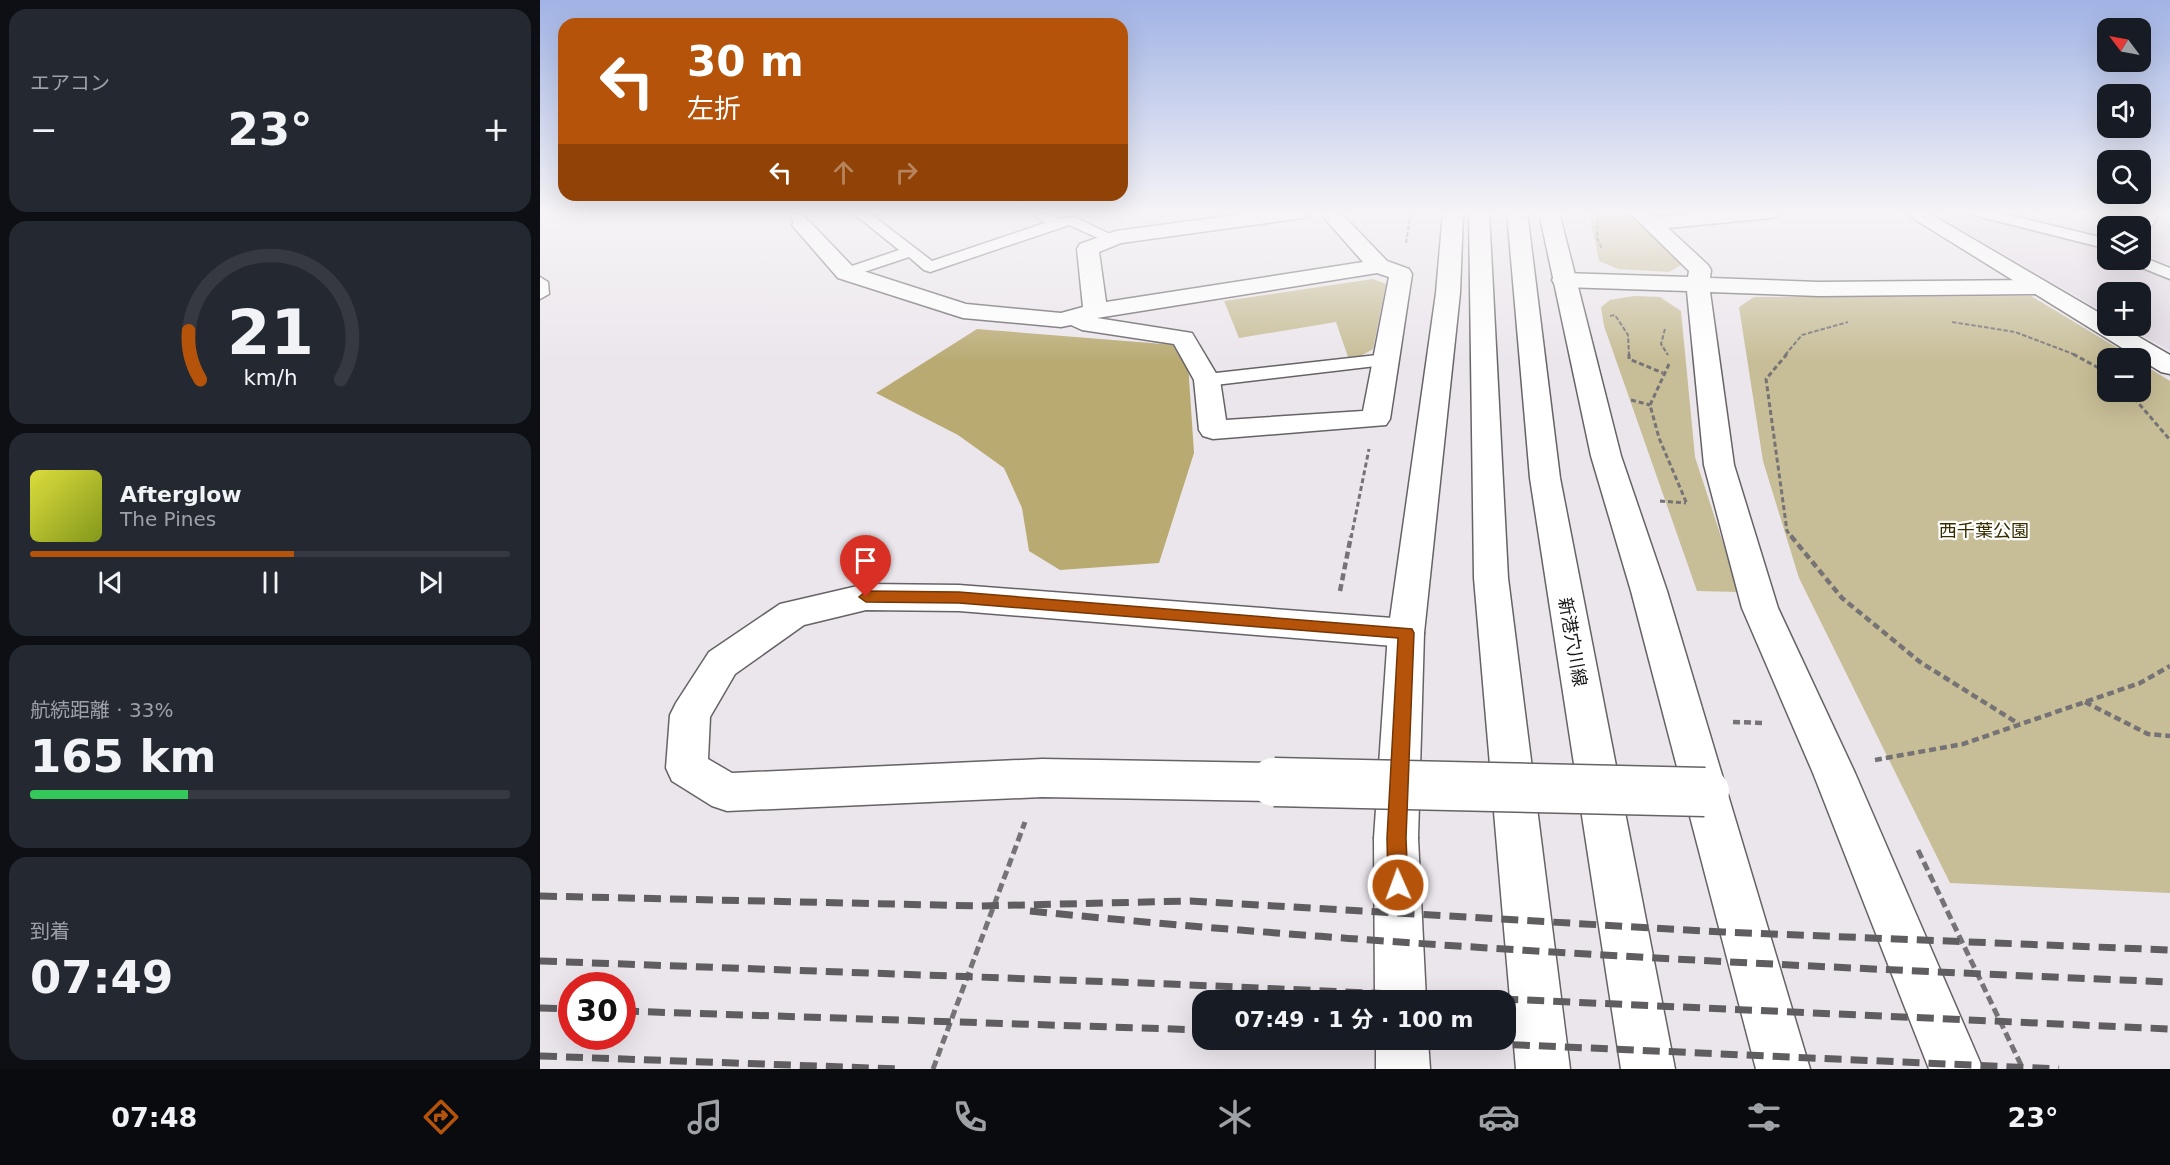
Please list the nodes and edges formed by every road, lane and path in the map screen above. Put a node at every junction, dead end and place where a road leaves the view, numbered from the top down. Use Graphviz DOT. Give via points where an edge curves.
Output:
graph roads {
  1 [pos="837,262"];
  2 [pos="879,262"];
  3 [pos="924,262"];
  4 [pos="945,262"];
  5 [pos="1089,262"];
  6 [pos="1375,262"];
  7 [pos="1450,262"];
  8 [pos="1481,262"];
  9 [pos="1522,262"];
  10 [pos="1559,262"];
  11 [pos="1691,262"];
  12 [pos="1995,262"];
  13 [pos="1379,266"];
  14 [pos="2151,266"];
  15 [pos="846,273"];
  16 [pos="2170,274"];
  17 [pos="1563,280"];
  18 [pos="540,282"];
  19 [pos="1698,286"];
  20 [pos="2037,287"];
  21 [pos="540,294"];
  22 [pos="1095,311"];
  23 [pos="1607,316"];
  24 [pos="1061,320"];
  25 [pos="1859,322"];
  26 [pos="1941,322"];
  27 [pos="1386,360"];
  28 [pos="2097,366"];
  29 [pos="2170,366"];
  30 [pos="1663,373"];
  31 [pos="1207,380"];
  32 [pos="1623,398"];
  33 [pos="2138,402"];
  34 [pos="1650,405"];
  35 [pos="1376,419"];
  36 [pos="2170,440"];
  37 [pos="1658,501"];
  38 [pos="1686,503"];
  39 [pos="1333,628"];
  40 [pos="1406,633"];
  41 [pos="2170,666"];
  42 [pos="2085,702"];
  43 [pos="2019,724"];
  44 [pos="2170,736"];
  45 [pos="1880,771"];
  46 [pos="1042,778"];
  47 [pos="1705,792"];
  48 [pos="1915,845"];
  49 [pos="1401,990"];
  50 [pos="1402,1050"];
  51 [pos="933,1069"];
  52 [pos="1403,1069"];
  53 [pos="1543,1069"];
  54 [pos="1648,1069"];
  55 [pos="1783,1069"];
  56 [pos="1956,1069"];
  57 [pos="2023,1069"];
  1 -- 15 [label="street"];
  2 -- 15 [label="lane"];
  3 -- 4 [label="lane" via="930,267"];
  5 -- 22 [label="street"];
  6 -- 13 [label="street"];
  7 -- 40 [label="street"];
  8 -- 53 [label="street" via="1491,578"];
  9 -- 54 [label="street, 新港穴川線" via="1545,478"];
  10 -- 17 [label="street"];
  11 -- 19 [label="street" via="1700,270"];
  12 -- 20 [label="street"];
  13 -- 22 [label="street"];
  13 -- 27 [label="street" via="1401,274"];
  14 -- 16 [label="lane"];
  15 -- 24 [label="street" via="963,311"];
  17 -- 19 [label="street"];
  17 -- 47 [label="street" via="1606,456 1649,591"];
  18 -- 21 [label="lane"];
  19 -- 20 [label="street"];
  19 -- 56 [label="street" via="1719,465 1760,608 1834,773"];
  20 -- 29 [label="street"];
  22 -- 24 [label="street"];
  23 -- 30 [label="path" via="1614,315 1628,335 1629,359"];
  24 -- 31 [label="street" via="1184,338"];
  25 -- 43 [label="path" via="1802,335 1766,379 1787,531 1842,598 1920,662"];
  26 -- 28 [label="path" via="2018,330 2068,349"];
  27 -- 31 [label="lane"];
  27 -- 35 [label="street"];
  31 -- 35 [label="street" via="1213,430"];
  32 -- 34 [label="path"];
  33 -- 36 [label="path"];
  35 -- 39 [label="path"];
  37 -- 38 [label="path"];
  39 -- 40 [label="street"];
  39 -- 46 [label="street" via="959,598 866,597 793,614 722,663 690,715 687,768 727,792"];
  40 -- 49 [label="street" via="1396,838"];
  41 -- 42 [label="path" via="2140,682"];
  42 -- 43 [label="path"];
  42 -- 44 [label="path" via="2148,734"];
  43 -- 45 [label="path" via="1963,744 1874,760"];
  46 -- 47 [label="street, bridge"];
  46 -- 51 [label="path"];
  47 -- 55 [label="street"];
  48 -- 57 [label="path"];
  50 -- 52 [label="street"];
}
